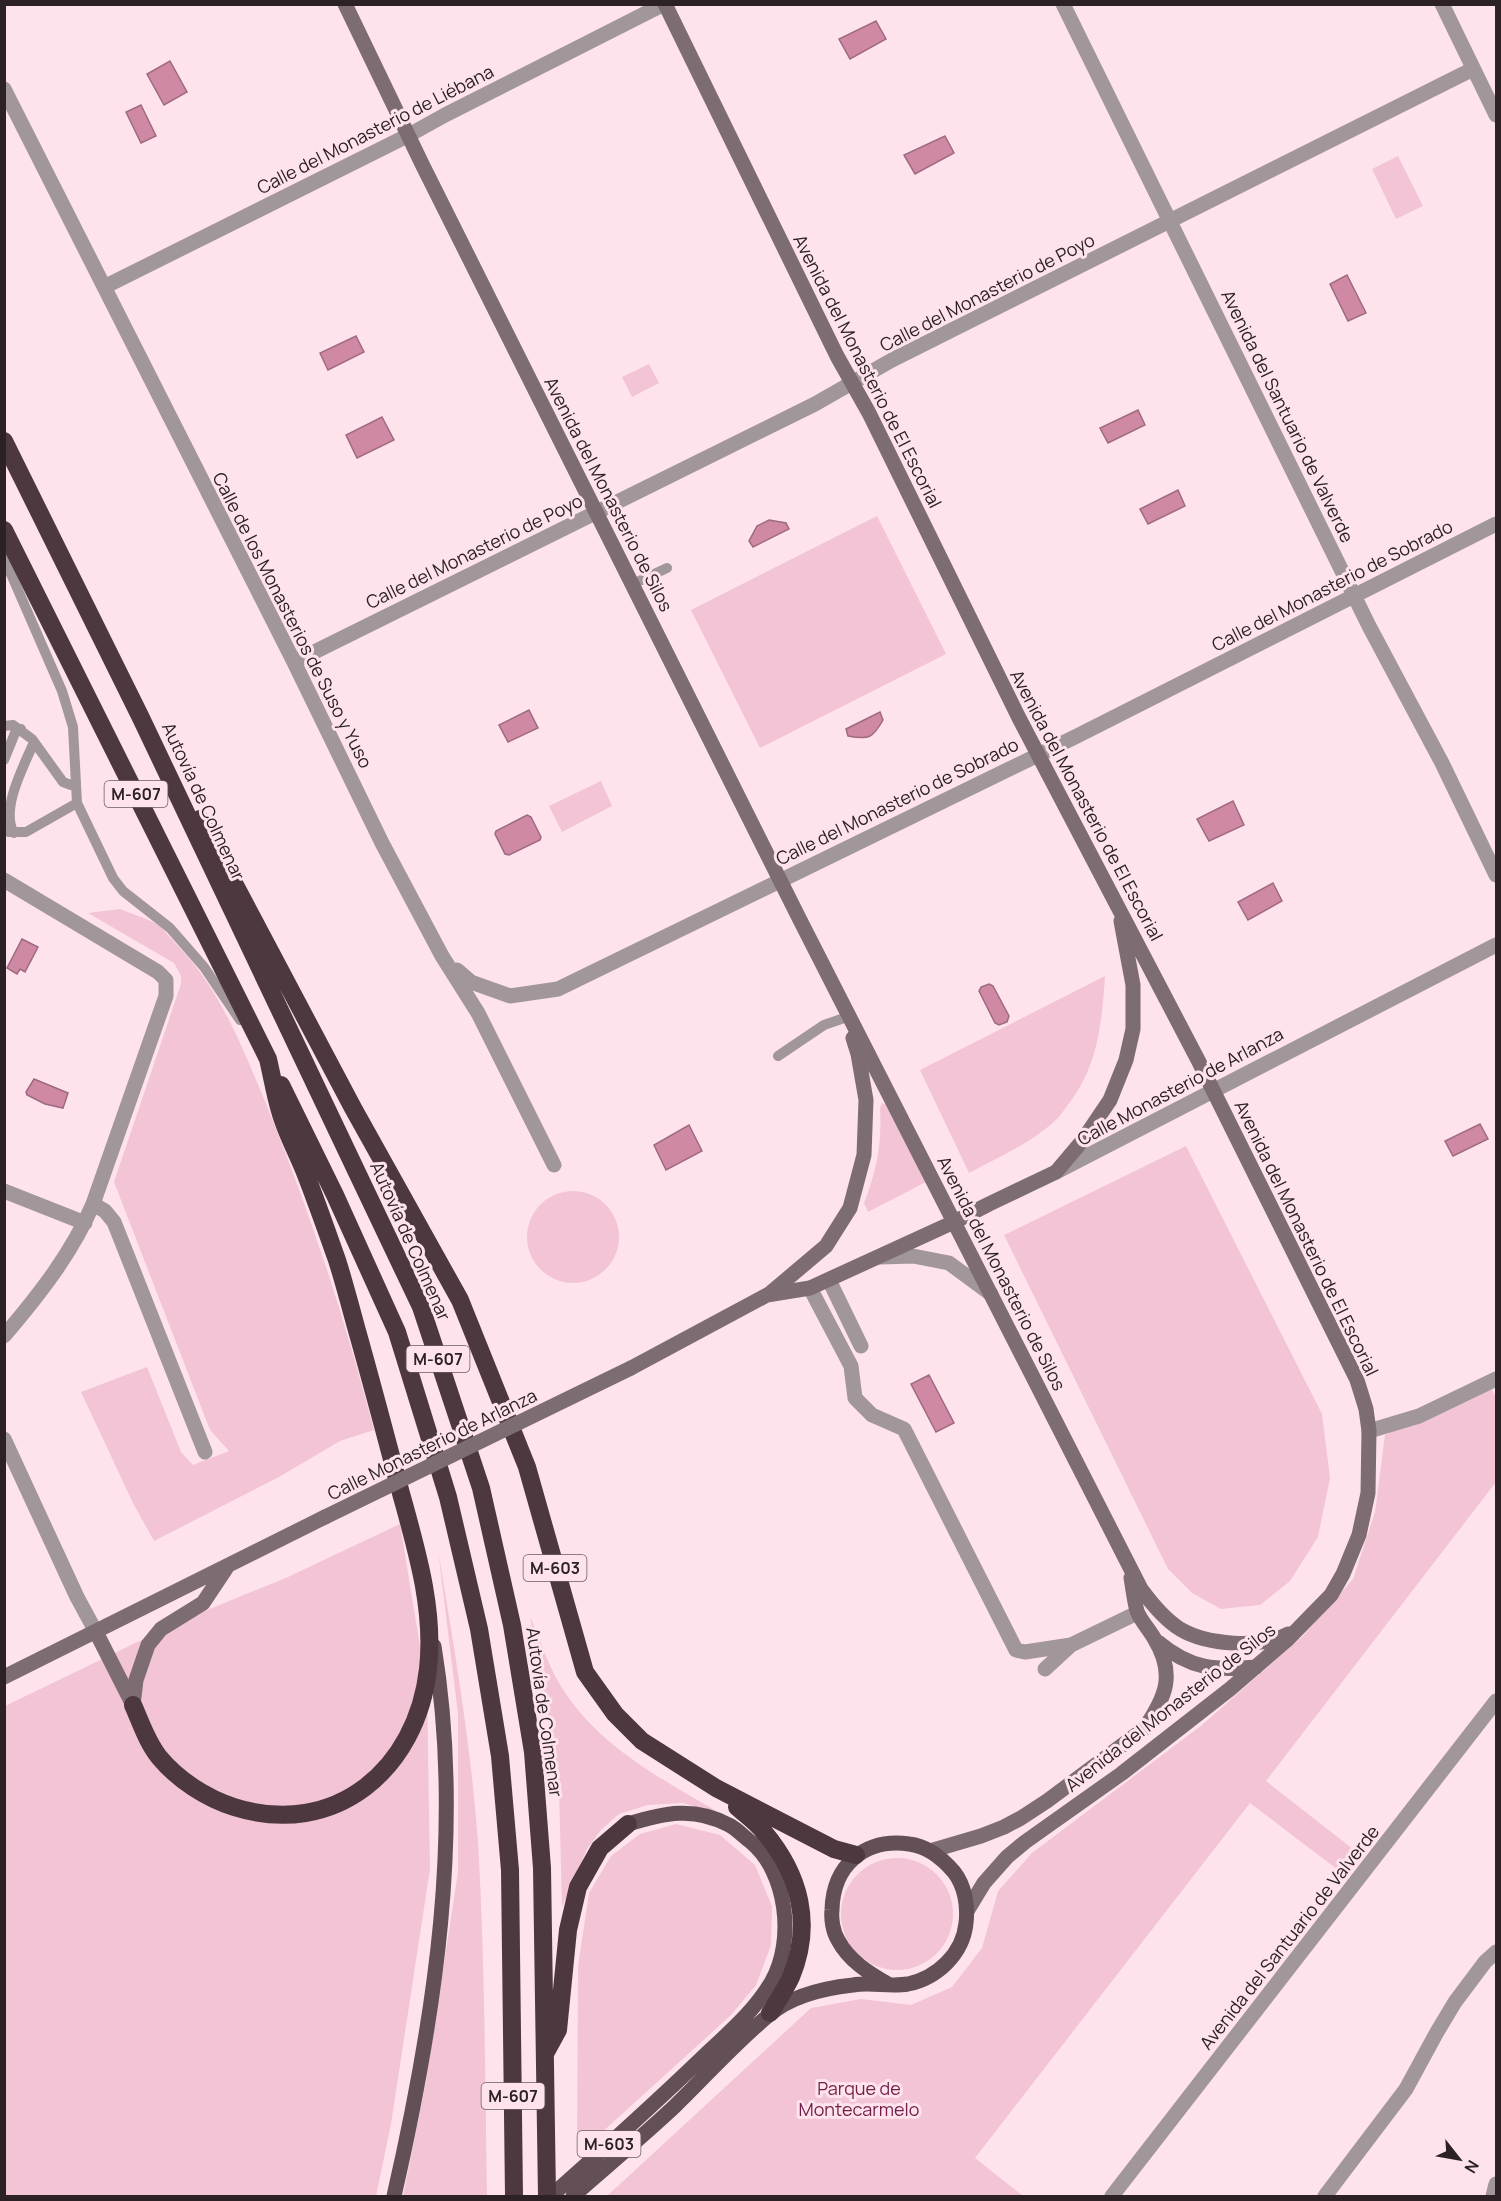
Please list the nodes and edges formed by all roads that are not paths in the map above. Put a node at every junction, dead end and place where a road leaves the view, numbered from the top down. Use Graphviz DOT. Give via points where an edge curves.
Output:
graph roads {
  1 [pos="345,4"];
  2 [pos="664,4"];
  3 [pos="1064,4"];
  4 [pos="1442,4"];
  5 [pos="1473,69"];
  6 [pos="4,89"];
  7 [pos="1497,115"];
  8 [pos="409,135"];
  9 [pos="1170,221"];
  10 [pos="104,287"];
  11 [pos="852,384"];
  12 [pos="4,441"];
  13 [pos="596,513"];
  14 [pos="1497,524"];
  15 [pos="4,530"];
  16 [pos="4,558"];
  17 [pos="668,568"];
  18 [pos="633,584"];
  19 [pos="1354,596"];
  20 [pos="294,662"];
  21 [pos="141,718"];
  22 [pos="4,726"];
  23 [pos="21,729"];
  24 [pos="34,742"];
  25 [pos="1038,754"];
  26 [pos="4,760"];
  27 [pos="76,783"];
  28 [pos="77,803"];
  29 [pos="9,832"];
  30 [pos="1497,875"];
  31 [pos="4,880"];
  32 [pos="780,880"];
  33 [pos="1119,906"];
  34 [pos="1497,945"];
  35 [pos="442,956"];
  36 [pos="842,1001"];
  37 [pos="847,1017"];
  38 [pos="778,1056"];
  39 [pos="268,1059"];
  40 [pos="1213,1090"];
  41 [pos="554,1165"];
  42 [pos="1056,1172"];
  43 [pos="4,1191"];
  44 [pos="93,1204"];
  45 [pos="954,1222"];
  46 [pos="85,1223"];
  47 [pos="880,1257"];
  48 [pos="829,1280"];
  49 [pos="810,1288"];
  50 [pos="991,1294"];
  51 [pos="767,1296"];
  52 [pos="4,1336"];
  53 [pos="861,1346"];
  54 [pos="1496,1380"];
  55 [pos="1369,1431"];
  56 [pos="4,1439"];
  57 [pos="205,1452"];
  58 [pos="10,1465"];
  59 [pos="1128,1563"];
  60 [pos="229,1565"];
  61 [pos="1137,1613"];
  62 [pos="430,1620"];
  63 [pos="1299,1628"];
  64 [pos="96,1632"];
  65 [pos="1154,1638"];
  66 [pos="1071,1645"];
  67 [pos="1256,1667"];
  68 [pos="1045,1669"];
  69 [pos="4,1677"];
  70 [pos="1497,1701"];
  71 [pos="133,1705"];
  72 [pos="716,1788"];
  73 [pos="628,1824"];
  74 [pos="930,1851"];
  75 [pos="856,1855"];
  76 [pos="968,1911"];
  77 [pos="1497,1952"];
  78 [pos="888,1984"];
  79 [pos="770,2013"];
  80 [pos="545,2054"];
  81 [pos="1497,2184"];
  82 [pos="394,2196"];
  83 [pos="514,2196"];
  84 [pos="549,2196"];
  85 [pos="573,2196"];
  86 [pos="1112,2196"];
  87 [pos="1325,2196"];
  88 [pos="1493,2196"];
  1 -- 8 [label="street, Avenida del Monasterio de Silos"];
  2 -- 8 [label="street, Calle del Monasterio de Liébana"];
  2 -- 11 [label="street, Avenida del Monasterio de El Escorial"];
  3 -- 9 [label="street, Avenida del Santuario de Valverde"];
  4 -- 5 [label="street"];
  5 -- 7 [label="street"];
  5 -- 9 [label="street, Calle del Monasterio de Poyo"];
  6 -- 10 [label="street, Calle de los Monasterios de Suso y Yuso"];
  8 -- 10 [label="street, Calle del Monasterio de Liébana"];
  8 -- 13 [label="street, Avenida del Monasterio de Silos"];
  9 -- 11 [label="street, Calle del Monasterio de Poyo" via="892,360"];
  9 -- 19 [label="street, Avenida del Santuario de Valverde"];
  10 -- 20 [label="street, Calle de los Monasterios de Suso y Yuso"];
  11 -- 13 [label="street, Calle del Monasterio de Poyo"];
  11 -- 25 [label="street, Avenida del Monasterio de El Escorial"];
  12 -- 21 [label="highway, Autovía de Colmenar / M-607"];
  13 -- 18 [label="street, Avenida del Monasterio de Silos"];
  13 -- 20 [label="street, Calle del Monasterio de Poyo"];
  14 -- 19 [label="street, Calle del Monasterio de Sobrado"];
  15 -- 39 [label="highway, M-607"];
  16 -- 27 [label="lane" via="63,691 73,727"];
  17 -- 18 [label="lane"];
  18 -- 32 [label="street, Avenida del Monasterio de Silos"];
  19 -- 25 [label="street, Calle del Monasterio de Sobrado"];
  19 -- 30 [label="street, Avenida del Santuario de Valverde"];
  20 -- 35 [label="street, Calle de los Monasterios de Suso y Yuso"];
  21 -- 72 [label="highway, M-603" via="215,843 353,1108 460,1300 527,1467 585,1672 615,1714 642,1741"];
  21 -- 80 [label="highway, Autovía de Colmenar / M-607" via="421,1307 481,1488 512,1625 533,1752 542,1868"];
  22 -- 23 [label="lane"];
  23 -- 24 [label="lane"];
  23 -- 26 [label="lane" via="15,733"];
  24 -- 27 [label="lane" via="63,782"];
  24 -- 29 [label="lane" via="11,796"];
  25 -- 32 [label="street, Calle del Monasterio de Sobrado"];
  25 -- 33 [label="street, Avenida del Monasterio de El Escorial"];
  27 -- 28 [label="lane"];
  28 -- 29 [label="lane" via="26,832"];
  28 -- 39 [label="lane" via="113,878 123,891 170,927"];
  31 -- 44 [label="street" via="166,980 166,996"];
  32 -- 35 [label="street, Calle del Monasterio de Sobrado" via="558,989 510,996 471,982"];
  32 -- 36 [label="street, Avenida del Monasterio de Silos"];
  33 -- 40 [label="street, Avenida del Monasterio de El Escorial"];
  33 -- 42 [label="street" via="1132,985 1133,1029 1126,1060 1110,1100"];
  34 -- 40 [label="street, Calle Monasterio de Arlanza"];
  35 -- 41 [label="street, Calle de los Monasterios de Suso y Yuso" via="478,1013"];
  36 -- 37 [label="street, Avenida del Monasterio de Silos"];
  36 -- 45 [label="street, Avenida del Monasterio de Silos"];
  37 -- 38 [label="lane" via="824,1025"];
  37 -- 51 [label="street, Avenida del Monasterio de Silos" via="866,1100 864,1155 850,1208 826,1246"];
  39 -- 62 [label="highway" via="280,1112 338,1263 411,1533"];
  39 -- 83 [label="highway, M-607" via="397,1332 448,1497 479,1629 500,1756 510,1870"];
  40 -- 42 [label="street, Calle Monasterio de Arlanza"];
  40 -- 55 [label="street, Avenida del Monasterio de El Escorial" via="1357,1380"];
  42 -- 45 [label="street, Calle Monasterio de Arlanza"];
  43 -- 46 [label="street"];
  44 -- 46 [label="street"];
  44 -- 57 [label="street" via="114,1222"];
  45 -- 47 [label="street, Calle Monasterio de Arlanza"];
  45 -- 50 [label="street, Avenida del Monasterio de Silos"];
  46 -- 52 [label="street" via="70,1251"];
  47 -- 48 [label="street, Calle Monasterio de Arlanza"];
  47 -- 50 [label="street, Calle Monasterio de Arlanza" via="914,1256 949,1263"];
  48 -- 49 [label="street, Calle Monasterio de Arlanza"];
  48 -- 53 [label="street"];
  49 -- 51 [label="street, Calle Monasterio de Arlanza"];
  49 -- 66 [label="street" via="851,1365 855,1398 872,1414 904,1429 1016,1650"];
  50 -- 59 [label="street, Avenida del Monasterio de Silos"];
  51 -- 60 [label="street, Calle Monasterio de Arlanza, bridge" via="631,1368"];
  54 -- 55 [label="street" via="1419,1416"];
  55 -- 63 [label="street, Avenida del Monasterio de El Escorial" via="1368,1493 1359,1535 1331,1595"];
  56 -- 58 [label="street"];
  58 -- 64 [label="street"];
  59 -- 61 [label="street, Avenida del Monasterio de Silos"];
  59 -- 63 [label="street, Avenida del Monasterio de Silos" via="1154,1606 1181,1629 1198,1636 1220,1642 1260,1642"];
  60 -- 64 [label="street, Calle Monasterio de Arlanza"];
  60 -- 71 [label="street" via="204,1603 161,1629 148,1645 136,1680"];
  61 -- 65 [label="street, Avenida del Monasterio de Silos"];
  61 -- 66 [label="street"];
  62 -- 71 [label="highway" via="426,1685 406,1742 372,1782 342,1802 316,1811 268,1815 208,1796 160,1759"];
  62 -- 82 [label="main road" via="442,1692 447,1792 442,1913 426,2030"];
  63 -- 67 [label="street, Avenida del Monasterio de Silos"];
  64 -- 69 [label="street, Calle Monasterio de Arlanza"];
  64 -- 71 [label="street"];
  65 -- 67 [label="street" via="1177,1655 1203,1666 1221,1670"];
  65 -- 74 [label="street, Avenida del Monasterio de Silos" via="1167,1673 1164,1692 1144,1729 1034,1810 1004,1827"];
  66 -- 68 [label="street"];
  67 -- 76 [label="street, Avenida del Monasterio de Silos" via="1121,1774 1025,1842 994,1870"];
  70 -- 86 [label="street, Avenida del Santuario de Valverde"];
  72 -- 75 [label="highway" via="834,1850"];
  72 -- 79 [label="highway, M-603" via="764,1831 787,1864 800,1898 801,1937 791,1977"];
  73 -- 80 [label="highway" via="600,1848 578,1887 568,1930 558,2030"];
  73 -- 84 [label="main road, M-603" via="661,1813 697,1814 730,1825 758,1848 775,1877 785,1911 785,1945 773,1979 753,2009 667,2092"];
  74 -- 75 [label="main road" via="892,1843 873,1846"];
  74 -- 76 [label="main road" via="957,1876"];
  75 -- 78 [label="main road" via="839,1874 831,1918 837,1939 849,1957"];
  76 -- 78 [label="main road" via="961,1942 944,1967 926,1978"];
  77 -- 87 [label="street" via="1455,2002 1406,2090"];
  78 -- 79 [label="main road, M-603" via="832,1989 799,1998"];
  79 -- 85 [label="main road, M-603"];
  80 -- 84 [label="highway, Autovía de Colmenar / M-607"];
  81 -- 88 [label="street"];
}
